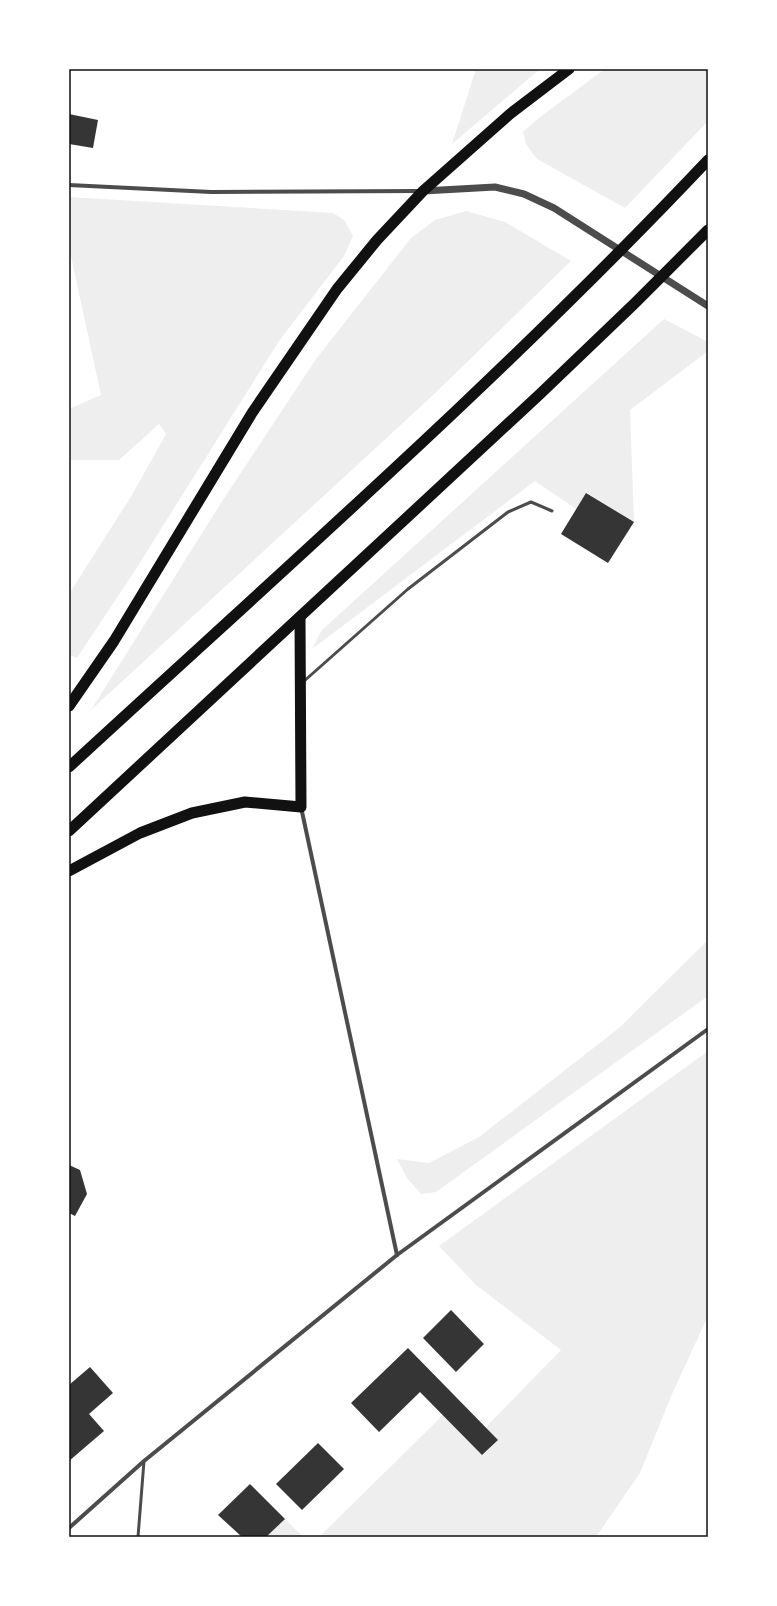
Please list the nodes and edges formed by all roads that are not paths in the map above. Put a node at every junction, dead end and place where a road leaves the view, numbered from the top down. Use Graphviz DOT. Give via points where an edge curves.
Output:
graph roads {
  1 [pos="568,69"];
  2 [pos="708,160"];
  3 [pos="69,185"];
  4 [pos="423,191"];
  5 [pos="708,230"];
  6 [pos="708,306"];
  7 [pos="552,511"];
  8 [pos="300,617"];
  9 [pos="300,684"];
  10 [pos="69,706"];
  11 [pos="69,767"];
  12 [pos="301,807"];
  13 [pos="69,831"];
  14 [pos="69,871"];
  15 [pos="708,1029"];
  16 [pos="397,1254"];
  17 [pos="144,1461"];
  18 [pos="69,1528"];
  19 [pos="138,1537"];
  1 -- 4 [label="highway" via="510,114"];
  2 -- 11 [label="highway" via="592,280 316,540"];
  3 -- 4 [label="street" via="211,192"];
  4 -- 6 [label="street" via="495,187 524,194 554,208"];
  4 -- 10 [label="highway" via="377,240 337,289 252,414 114,641"];
  5 -- 8 [label="highway" via="634,304 418,509"];
  7 -- 9 [label="lane" via="531,502 508,512 408,589"];
  8 -- 9 [label="highway"];
  8 -- 13 [label="highway"];
  9 -- 12 [label="highway"];
  12 -- 14 [label="highway" via="245,802 192,813 140,833"];
  12 -- 16 [label="street"];
  15 -- 16 [label="street"];
  16 -- 17 [label="street"];
  17 -- 18 [label="street"];
  17 -- 19 [label="lane"];
}
